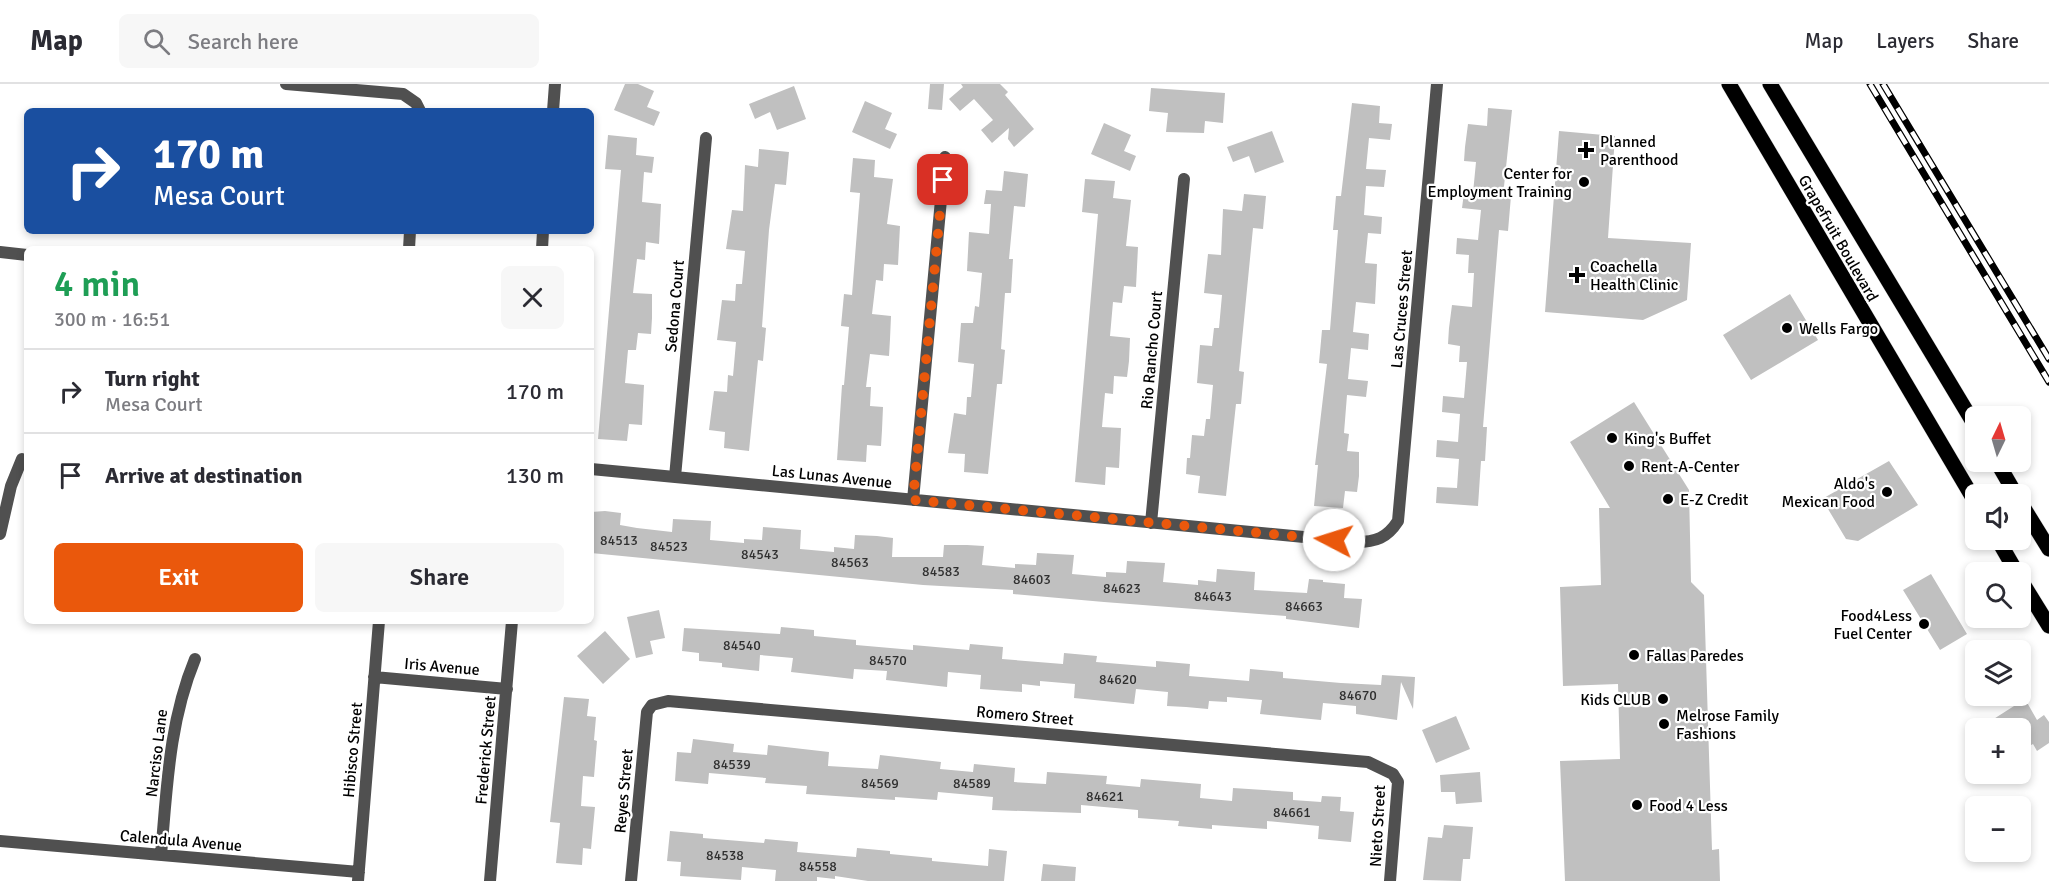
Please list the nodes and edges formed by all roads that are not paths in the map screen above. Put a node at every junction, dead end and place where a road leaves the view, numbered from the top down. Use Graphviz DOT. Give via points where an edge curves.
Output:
graph roads {
  1 [pos="286,84"];
  2 [pos="555,84"];
  3 [pos="1437,84"];
  4 [pos="1729,84"];
  5 [pos="1770,84"];
  6 [pos="418,107"];
  7 [pos="553,108"];
  8 [pos="706,138"];
  9 [pos="945,157"];
  10 [pos="1184,179"];
  11 [pos="0,252"];
  12 [pos="24,255"];
  13 [pos="1965,409"];
  14 [pos="22,459"];
  15 [pos="594,469"];
  16 [pos="675,477"];
  17 [pos="1965,484"];
  18 [pos="913,500"];
  19 [pos="2031,520"];
  20 [pos="1151,523"];
  21 [pos="0,534"];
  22 [pos="1390,534"];
  23 [pos="2049,549"];
  24 [pos="2031,597"];
  25 [pos="379,624"];
  26 [pos="512,624"];
  27 [pos="2049,626"];
  28 [pos="195,659"];
  29 [pos="374,677"];
  30 [pos="507,689"];
  31 [pos="652,705"];
  32 [pos="1393,774"];
  33 [pos="0,841"];
  34 [pos="161,855"];
  35 [pos="358,877"];
  36 [pos="490,881"];
  37 [pos="631,881"];
  38 [pos="1390,881"];
  1 -- 6 [label="street" via="387,91 403,94"];
  2 -- 7 [label="street"];
  3 -- 22 [label="street, Las Cruces Street" via="1400,505 1398,521"];
  4 -- 17 [label="main road, Grapefruit Boulevard"];
  5 -- 13 [label="main road, Grapefruit Boulevard"];
  8 -- 16 [label="street, Sedona Court"];
  9 -- 18 [label="street"];
  10 -- 20 [label="street, Rio Rancho Court"];
  11 -- 12 [label="street"];
  14 -- 21 [label="street"];
  15 -- 16 [label="street, Las Lunas Avenue"];
  16 -- 18 [label="street, Las Lunas Avenue"];
  18 -- 20 [label="street, Las Lunas Avenue"];
  19 -- 23 [label="main road"];
  20 -- 22 [label="street, Las Lunas Avenue" via="1356,542 1375,542"];
  24 -- 27 [label="main road"];
  25 -- 29 [label="street, Hibisco Street"];
  26 -- 30 [label="street, Frederick Street"];
  28 -- 34 [label="street, Narciso Lane" via="177,708 172,736"];
  29 -- 30 [label="street, Iris Avenue"];
  29 -- 35 [label="street, Hibisco Street"];
  30 -- 36 [label="street, Frederick Street"];
  31 -- 32 [label="street, Romero Street" via="668,701 1368,762"];
  31 -- 37 [label="street, Reyes Street" via="646,720"];
  32 -- 38 [label="street, Nieto Street" via="1398,782 1398,796"];
  33 -- 34 [label="street, Calendula Avenue"];
  34 -- 35 [label="street, Calendula Avenue"];
}
